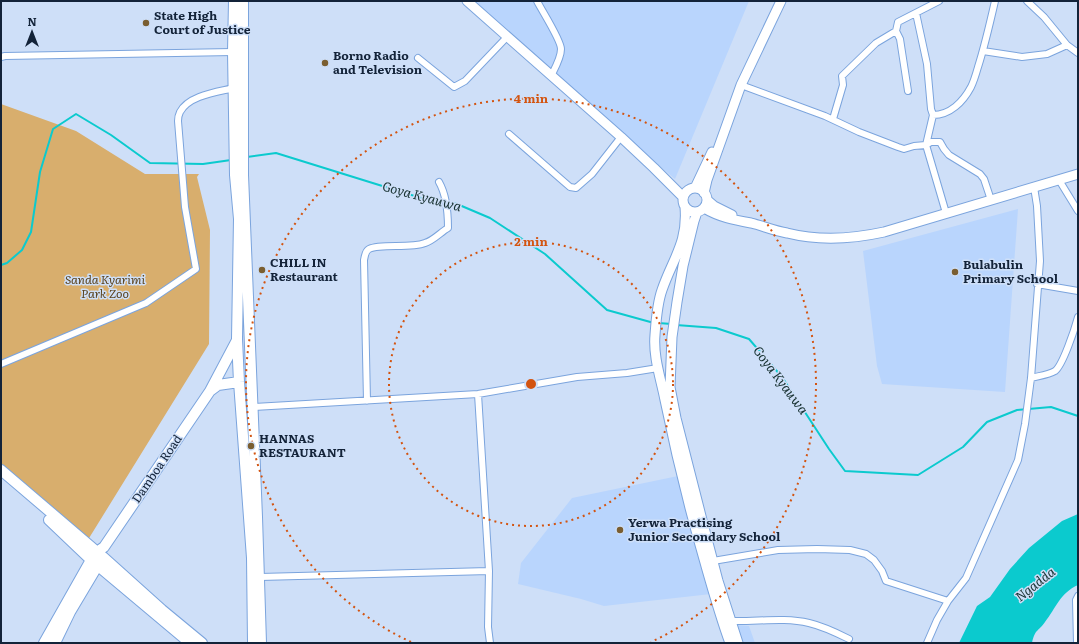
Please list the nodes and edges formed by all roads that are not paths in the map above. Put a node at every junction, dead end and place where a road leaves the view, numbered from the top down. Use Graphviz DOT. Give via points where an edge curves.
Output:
graph roads {
  1 [pos="234,1"];
  2 [pos="243,1"];
  3 [pos="467,1"];
  4 [pos="537,1"];
  5 [pos="782,1"];
  6 [pos="939,1"];
  7 [pos="995,1"];
  8 [pos="1027,1"];
  9 [pos="916,13"];
  10 [pos="896,31"];
  11 [pos="508,37"];
  12 [pos="1067,45"];
  13 [pos="983,51"];
  14 [pos="233,52"];
  15 [pos="1078,53"];
  16 [pos="1,57"];
  17 [pos="418,58"];
  18 [pos="551,76"];
  19 [pos="741,85"];
  20 [pos="234,88"];
  21 [pos="908,91"];
  22 [pos="238,115"];
  23 [pos="932,115"];
  24 [pos="833,119"];
  25 [pos="509,134"];
  26 [pos="722,135"];
  27 [pos="621,137"];
  28 [pos="926,145"];
  29 [pos="1078,174"];
  30 [pos="239,175"];
  31 [pos="1059,180"];
  32 [pos="439,182"];
  33 [pos="1034,187"];
  34 [pos="689,192"];
  35 [pos="991,200"];
  36 [pos="703,203"];
  37 [pos="685,207"];
  38 [pos="1078,211"];
  39 [pos="946,213"];
  40 [pos="1037,284"];
  41 [pos="1078,291"];
  42 [pos="1078,316"];
  43 [pos="238,339"];
  44 [pos="1,364"];
  45 [pos="658,368"];
  46 [pos="1031,378"];
  47 [pos="239,382"];
  48 [pos="210,391"];
  49 [pos="478,394"];
  50 [pos="367,401"];
  51 [pos="252,407"];
  52 [pos="1,470"];
  53 [pos="1,478"];
  54 [pos="99,556"];
  55 [pos="713,561"];
  56 [pos="489,571"];
  57 [pos="260,577"];
  58 [pos="1078,596"];
  59 [pos="948,601"];
  60 [pos="731,621"];
  61 [pos="849,639"];
  62 [pos="44,643"];
  63 [pos="55,643"];
  64 [pos="190,643"];
  65 [pos="202,643"];
  66 [pos="253,643"];
  67 [pos="261,643"];
  68 [pos="490,643"];
  69 [pos="730,643"];
  70 [pos="738,643"];
  71 [pos="926,643"];
  72 [pos="1076,643"];
  1 -- 14 [label="main road"];
  2 -- 22 [label="main road"];
  3 -- 11 [label="main road"];
  4 -- 18 [label="street" via="561,49"];
  5 -- 19 [label="main road"];
  6 -- 9 [label="street"];
  7 -- 13 [label="street"];
  8 -- 12 [label="street"];
  9 -- 10 [label="street" via="898,22"];
  9 -- 23 [label="street" via="927,64"];
  10 -- 21 [label="street" via="900,39"];
  10 -- 24 [label="street" via="876,43 842,76 843,85"];
  11 -- 17 [label="street" via="465,81 454,87"];
  11 -- 18 [label="main road"];
  12 -- 13 [label="street" via="1047,54 1022,57"];
  12 -- 15 [label="street"];
  13 -- 23 [label="street" via="972,86 960,103 949,111"];
  14 -- 16 [label="street"];
  14 -- 20 [label="main road"];
  18 -- 27 [label="main road"];
  19 -- 24 [label="street"];
  19 -- 26 [label="main road"];
  20 -- 22 [label="main road"];
  20 -- 44 [label="street" via="203,95 180,111 178,121 185,207 196,269 146,303"];
  22 -- 30 [label="main road"];
  23 -- 28 [label="street"];
  24 -- 28 [label="street" via="904,149"];
  25 -- 27 [label="street" via="574,189 592,174"];
  26 -- 34 [label="main road"];
  26 -- 36 [label="main road" via="707,180"];
  27 -- 34 [label="main road" via="654,168"];
  28 -- 35 [label="street" via="940,142 949,155 980,174"];
  28 -- 39 [label="street"];
  29 -- 31 [label="main road"];
  30 -- 43 [label="main road"];
  30 -- 51 [label="main road"];
  31 -- 33 [label="main road"];
  31 -- 38 [label="street"];
  32 -- 50 [label="street" via="448,215 448,228 425,243 370,248 364,260"];
  33 -- 35 [label="main road"];
  33 -- 40 [label="street" via="1040,254"];
  34 -- 36 [label="main road" via="700,189"];
  34 -- 37 [label="main road" via="683,202"];
  35 -- 39 [label="main road"];
  36 -- 37 [label="main road" via="690,212"];
  36 -- 39 [label="main road" via="714,214 729,219 788,234 844,239 884,232"];
  36 -- 55 [label="main road" via="694,221 683,266 672,337 670,387"];
  37 -- 45 [label="main road" via="684,238 660,297 654,336"];
  40 -- 41 [label="street"];
  40 -- 46 [label="street"];
  42 -- 46 [label="street" via="1067,349 1056,370"];
  43 -- 47 [label="main road"];
  43 -- 48 [label="main road, Damboa Road"];
  45 -- 49 [label="street" via="577,377"];
  45 -- 69 [label="main road" via="684,488"];
  46 -- 59 [label="street" via="1018,460 966,578"];
  47 -- 48 [label="main road" via="218,385"];
  47 -- 66 [label="main road" via="252,558"];
  48 -- 54 [label="main road, Damboa Road"];
  49 -- 50 [label="street"];
  49 -- 56 [label="street"];
  50 -- 51 [label="street"];
  51 -- 57 [label="main road"];
  52 -- 54 [label="main road"];
  53 -- 54 [label="main road" via="49,520"];
  54 -- 62 [label="main road, Damboa Road"];
  54 -- 63 [label="main road, Damboa Road"];
  54 -- 64 [label="main road"];
  54 -- 65 [label="main road"];
  55 -- 59 [label="street" via="778,550 850,550 866,554 874,560 886,581"];
  55 -- 60 [label="main road"];
  56 -- 57 [label="street"];
  56 -- 68 [label="street"];
  57 -- 67 [label="main road"];
  58 -- 72 [label="street"];
  59 -- 71 [label="street"];
  60 -- 61 [label="street" via="801,621"];
  60 -- 70 [label="main road"];
}
